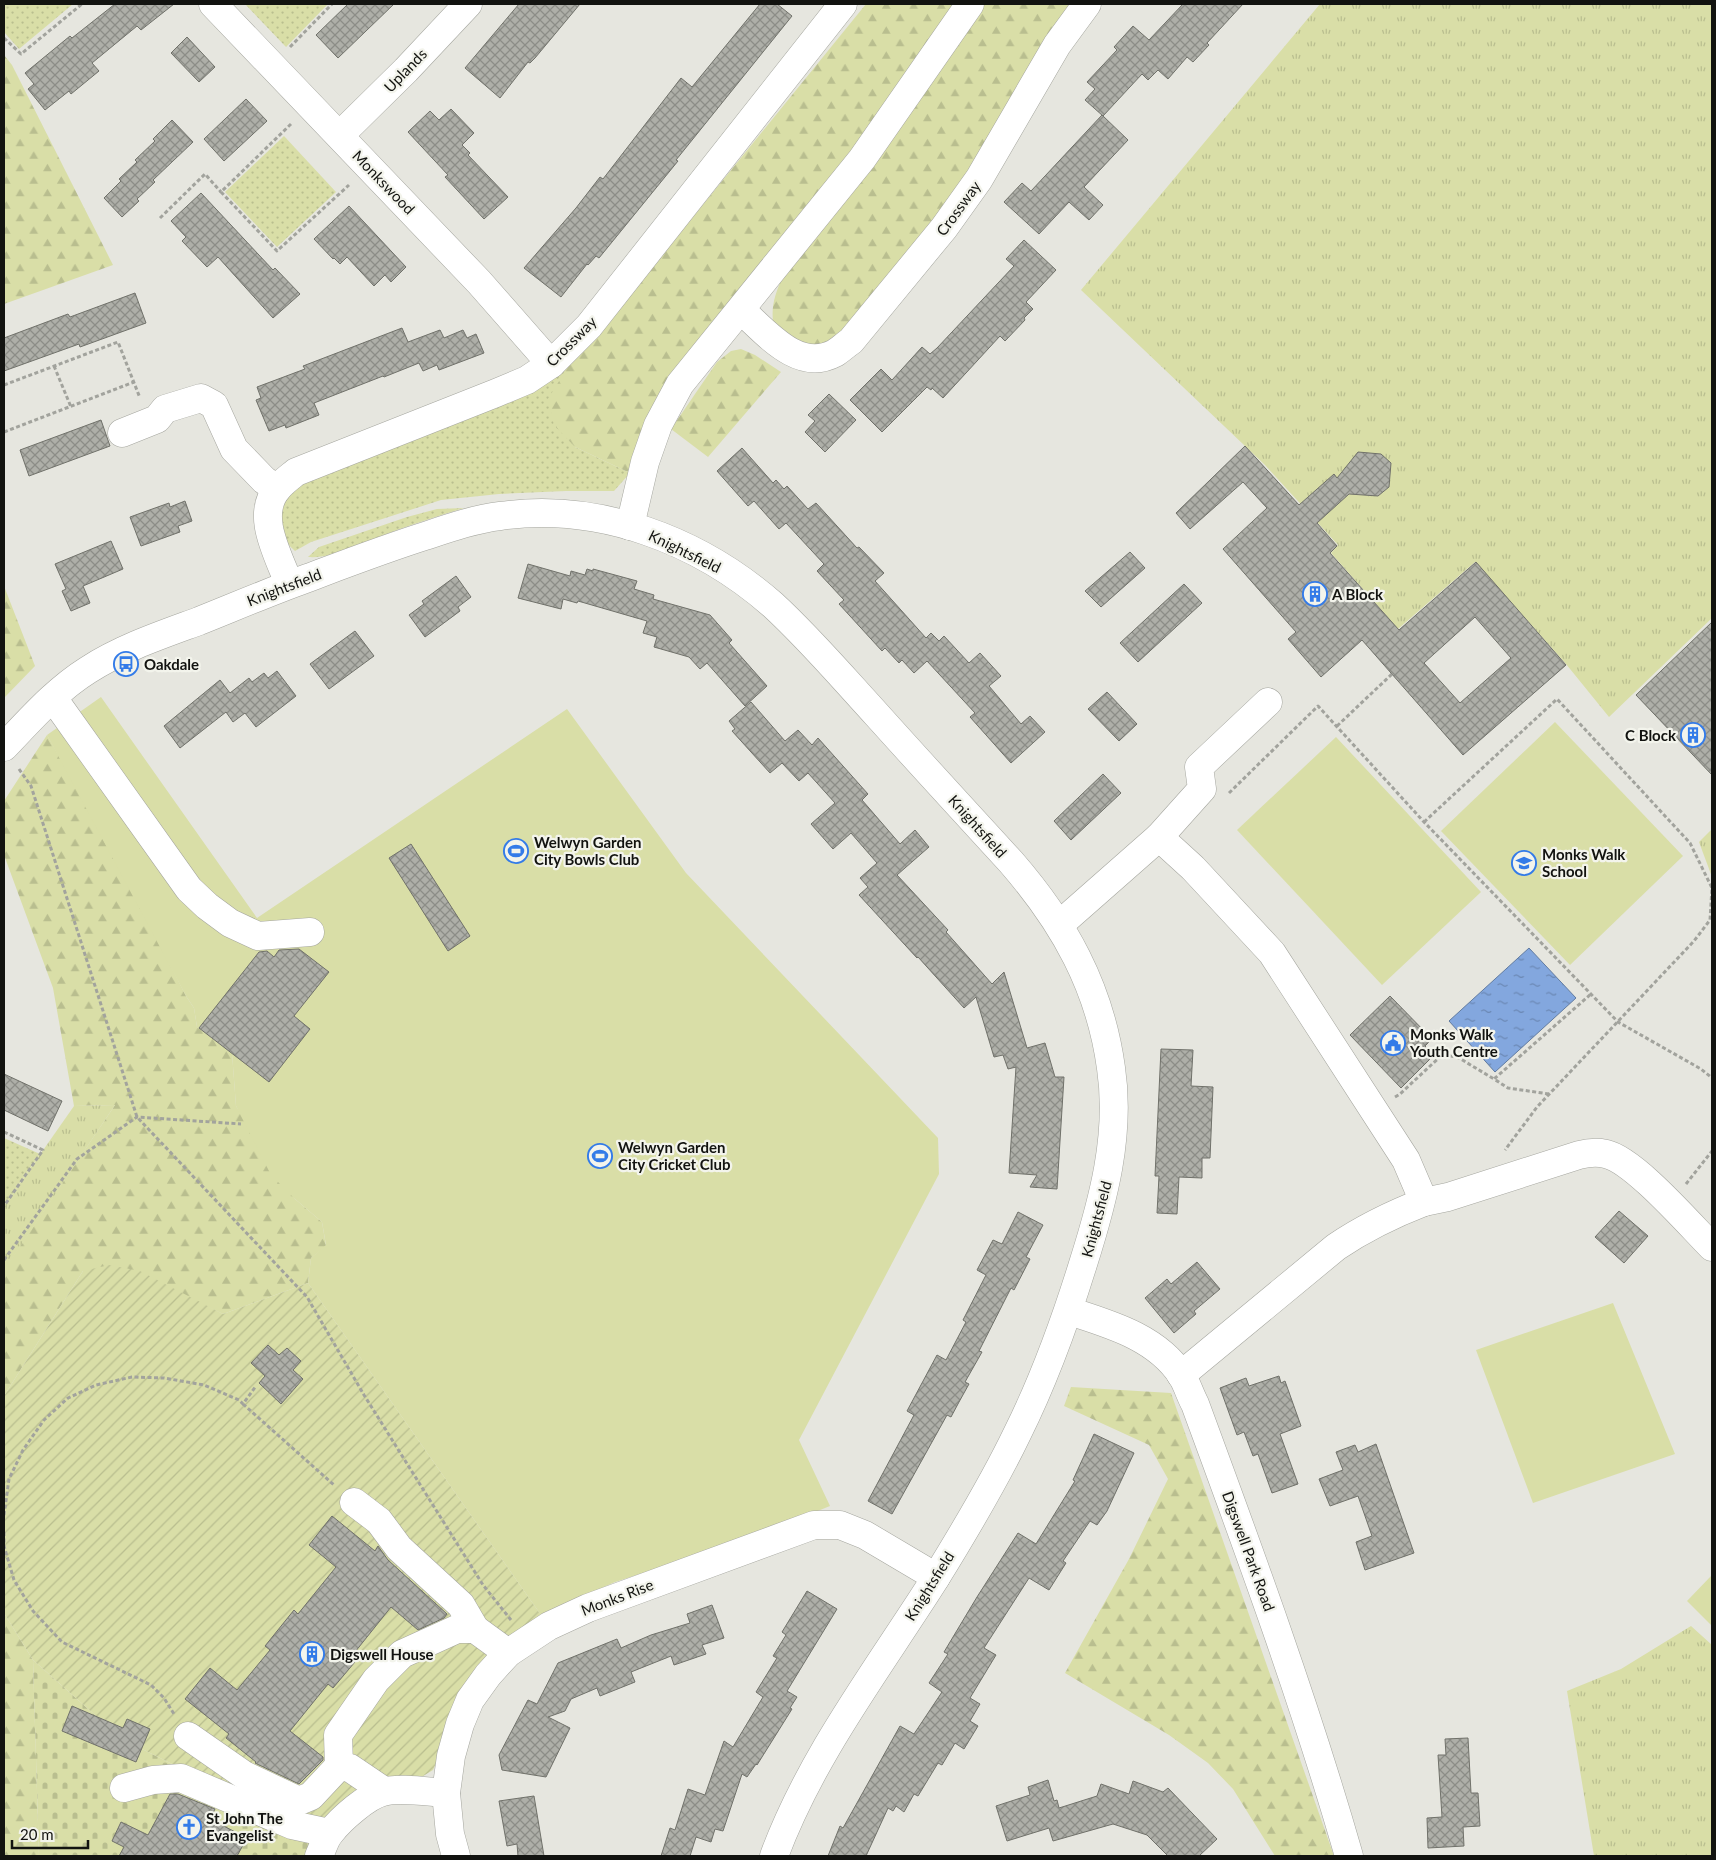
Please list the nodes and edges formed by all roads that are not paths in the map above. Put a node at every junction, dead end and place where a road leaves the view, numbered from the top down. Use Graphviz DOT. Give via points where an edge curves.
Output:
graph roads {
  1 [pos="213,4"];
  2 [pos="468,4"];
  3 [pos="843,4"];
  4 [pos="970,4"];
  5 [pos="1087,4"];
  6 [pos="340,135"];
  7 [pos="741,310"];
  8 [pos="551,364"];
  9 [pos="122,433"];
  10 [pos="277,489"];
  11 [pos="630,526"];
  12 [pos="289,584"];
  13 [pos="53,698"];
  14 [pos="1268,702"];
  15 [pos="9,755"];
  16 [pos="1159,837"];
  17 [pos="1059,925"];
  18 [pos="310,932"];
  19 [pos="1424,1202"];
  20 [pos="1712,1248"];
  21 [pos="1069,1311"];
  22 [pos="1181,1375"];
  23 [pos="354,1502"];
  24 [pos="936,1577"];
  25 [pos="475,1628"];
  26 [pos="518,1647"];
  27 [pos="188,1736"];
  28 [pos="338,1766"];
  29 [pos="124,1788"];
  30 [pos="384,1791"];
  31 [pos="446,1793"];
  32 [pos="324,1845"];
  33 [pos="456,1856"];
  34 [pos="774,1856"];
  35 [pos="1349,1856"];
  1 -- 6 [label="street, Monkswood"];
  2 -- 6 [label="street, Uplands"];
  3 -- 8 [label="street, Crossway" via="589,326"];
  4 -- 7 [label="street" via="862,159"];
  5 -- 7 [label="street, Crossway" via="1057,45 979,179 944,228 850,342 834,354 816,359 800,356 786,350"];
  6 -- 8 [label="street, Monkswood" via="479,282"];
  7 -- 11 [label="street" via="680,384 658,425"];
  8 -- 10 [label="street, Crossway" via="527,380 296,472"];
  9 -- 10 [label="street" via="156,419 165,409 201,398 214,404 234,450"];
  10 -- 12 [label="street, Crossway" via="269,506 268,527"];
  11 -- 12 [label="street, Knightsfield" via="594,517 557,513 498,516 381,550"];
  11 -- 17 [label="street, Knightsfield" via="666,538 702,556 772,604 828,660 1011,862"];
  12 -- 13 [label="street, Knightsfield" via="128,648 87,670"];
  13 -- 15 [label="street, Knightsfield"];
  13 -- 18 [label="street" via="189,889 207,906 230,923 258,936"];
  14 -- 16 [label="street" via="1199,766 1202,790"];
  16 -- 17 [label="street"];
  16 -- 19 [label="street" via="1194,868 1272,953 1406,1160"];
  17 -- 21 [label="street, Knightsfield" via="1089,983 1103,1023 1112,1070 1114,1114 1110,1165"];
  19 -- 20 [label="street" via="1593,1152 1606,1154 1628,1164"];
  19 -- 22 [label="street" via="1388,1216 1336,1247"];
  21 -- 22 [label="street, Digswell Park Road" via="1138,1337 1168,1360"];
  21 -- 24 [label="street, Knightsfield" via="1017,1435"];
  22 -- 35 [label="street, Digswell Park Road" via="1195,1404 1264,1590 1324,1767"];
  23 -- 25 [label="street" via="379,1521 399,1548 461,1604"];
  24 -- 26 [label="street, Monks Rise" via="865,1534 840,1525 814,1525 588,1608 549,1626"];
  24 -- 34 [label="street, Knightsfield" via="826,1747 796,1802"];
  25 -- 26 [label="street"];
  25 -- 28 [label="street" via="457,1629 402,1654 376,1680 338,1735"];
  26 -- 31 [label="street, Monks Rise" via="488,1675 470,1700 451,1756"];
  27 -- 28 [label="street" via="244,1775 299,1801 311,1796"];
  28 -- 30 [label="street" via="350,1768"];
  29 -- 32 [label="street" via="153,1780 182,1778 292,1825"];
  30 -- 31 [label="street"];
  30 -- 32 [label="street" via="371,1797 340,1822"];
  31 -- 33 [label="street, Monks Rise"];
}
